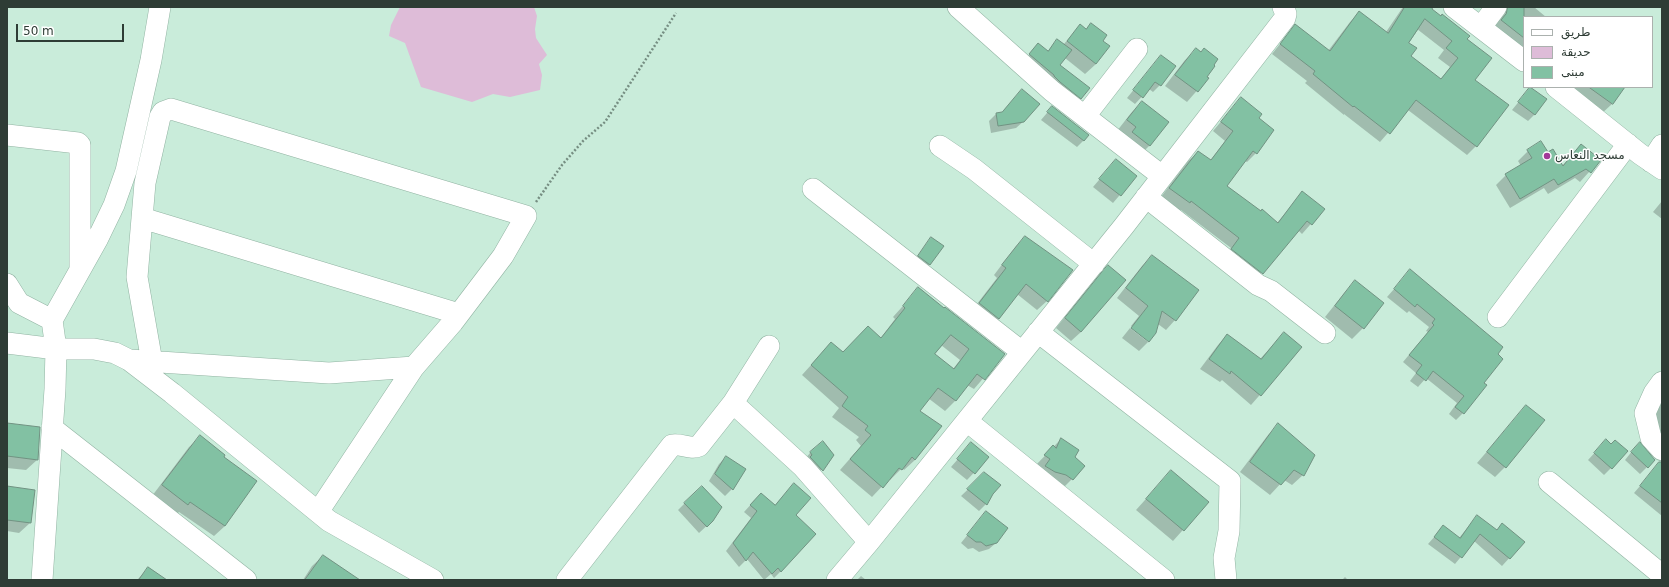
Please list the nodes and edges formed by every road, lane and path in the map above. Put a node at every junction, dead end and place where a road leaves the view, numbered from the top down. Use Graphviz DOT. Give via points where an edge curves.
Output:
graph roads {
  1 [pos="160,7"];
  2 [pos="958,7"];
  3 [pos="1283,7"];
  4 [pos="1454,7"];
  5 [pos="1496,7"];
  6 [pos="676,13"];
  7 [pos="1481,27"];
  8 [pos="1137,49"];
  9 [pos="1523,60"];
  10 [pos="1557,88"];
  11 [pos="1085,116"];
  12 [pos="7,135"];
  13 [pos="1628,144"];
  14 [pos="940,146"];
  15 [pos="1658,159"];
  16 [pos="1162,176"];
  17 [pos="813,189"];
  18 [pos="1146,197"];
  19 [pos="526,216"];
  20 [pos="142,218"];
  21 [pos="1094,264"];
  22 [pos="80,268"];
  23 [pos="7,284"];
  24 [pos="459,314"];
  25 [pos="1498,317"];
  26 [pos="52,320"];
  27 [pos="1038,332"];
  28 [pos="1325,333"];
  29 [pos="7,343"];
  30 [pos="769,346"];
  31 [pos="56,349"];
  32 [pos="1022,352"];
  33 [pos="129,360"];
  34 [pos="152,362"];
  35 [pos="414,367"];
  36 [pos="1662,382"];
  37 [pos="733,403"];
  38 [pos="967,421"];
  39 [pos="52,428"];
  40 [pos="1662,450"];
  41 [pos="1548,482"];
  42 [pos="318,512"];
  43 [pos="869,542"];
  44 [pos="1662,575"];
  45 [pos="47,577"];
  46 [pos="246,580"];
  47 [pos="433,580"];
  48 [pos="567,580"];
  49 [pos="837,580"];
  50 [pos="1164,580"];
  51 [pos="1225,580"];
  1 -- 22 [label="street" via="126,171 114,205"];
  2 -- 11 [label="street" via="1025,68"];
  3 -- 16 [label="street" via="1285,18"];
  4 -- 7 [label="street"];
  5 -- 7 [label="street"];
  6 -- 19 [label="path" via="606,122 583,141 562,165"];
  7 -- 9 [label="street"];
  8 -- 11 [label="street"];
  10 -- 13 [label="street"];
  11 -- 16 [label="street"];
  12 -- 22 [label="street" via="80,145"];
  13 -- 15 [label="street"];
  13 -- 25 [label="street"];
  14 -- 21 [label="street" via="974,169"];
  16 -- 18 [label="street"];
  17 -- 32 [label="street"];
  18 -- 21 [label="street"];
  18 -- 28 [label="street" via="1258,285 1271,291"];
  19 -- 20 [label="street" via="171,109 163,112 160,117 145,183"];
  19 -- 24 [label="street" via="503,256"];
  20 -- 24 [label="street"];
  20 -- 34 [label="street" via="137,278"];
  21 -- 27 [label="street"];
  22 -- 26 [label="street"];
  23 -- 26 [label="street" via="19,303"];
  24 -- 35 [label="street"];
  26 -- 31 [label="street"];
  27 -- 32 [label="street"];
  27 -- 51 [label="street" via="1230,481 1229,531 1224,558"];
  29 -- 31 [label="street"];
  30 -- 37 [label="street"];
  31 -- 33 [label="street" via="94,349 115,353"];
  31 -- 39 [label="street"];
  32 -- 38 [label="street"];
  33 -- 34 [label="street"];
  33 -- 42 [label="street"];
  34 -- 35 [label="street" via="329,373"];
  35 -- 42 [label="street"];
  36 -- 40 [label="street" via="1644,413 1652,438"];
  37 -- 43 [label="street" via="803,467"];
  37 -- 48 [label="street" via="697,447 672,445"];
  38 -- 43 [label="street"];
  38 -- 50 [label="street"];
  39 -- 45 [label="street"];
  39 -- 46 [label="street"];
  41 -- 44 [label="street"];
  42 -- 47 [label="street" via="329,521"];
  43 -- 49 [label="street"];
}
